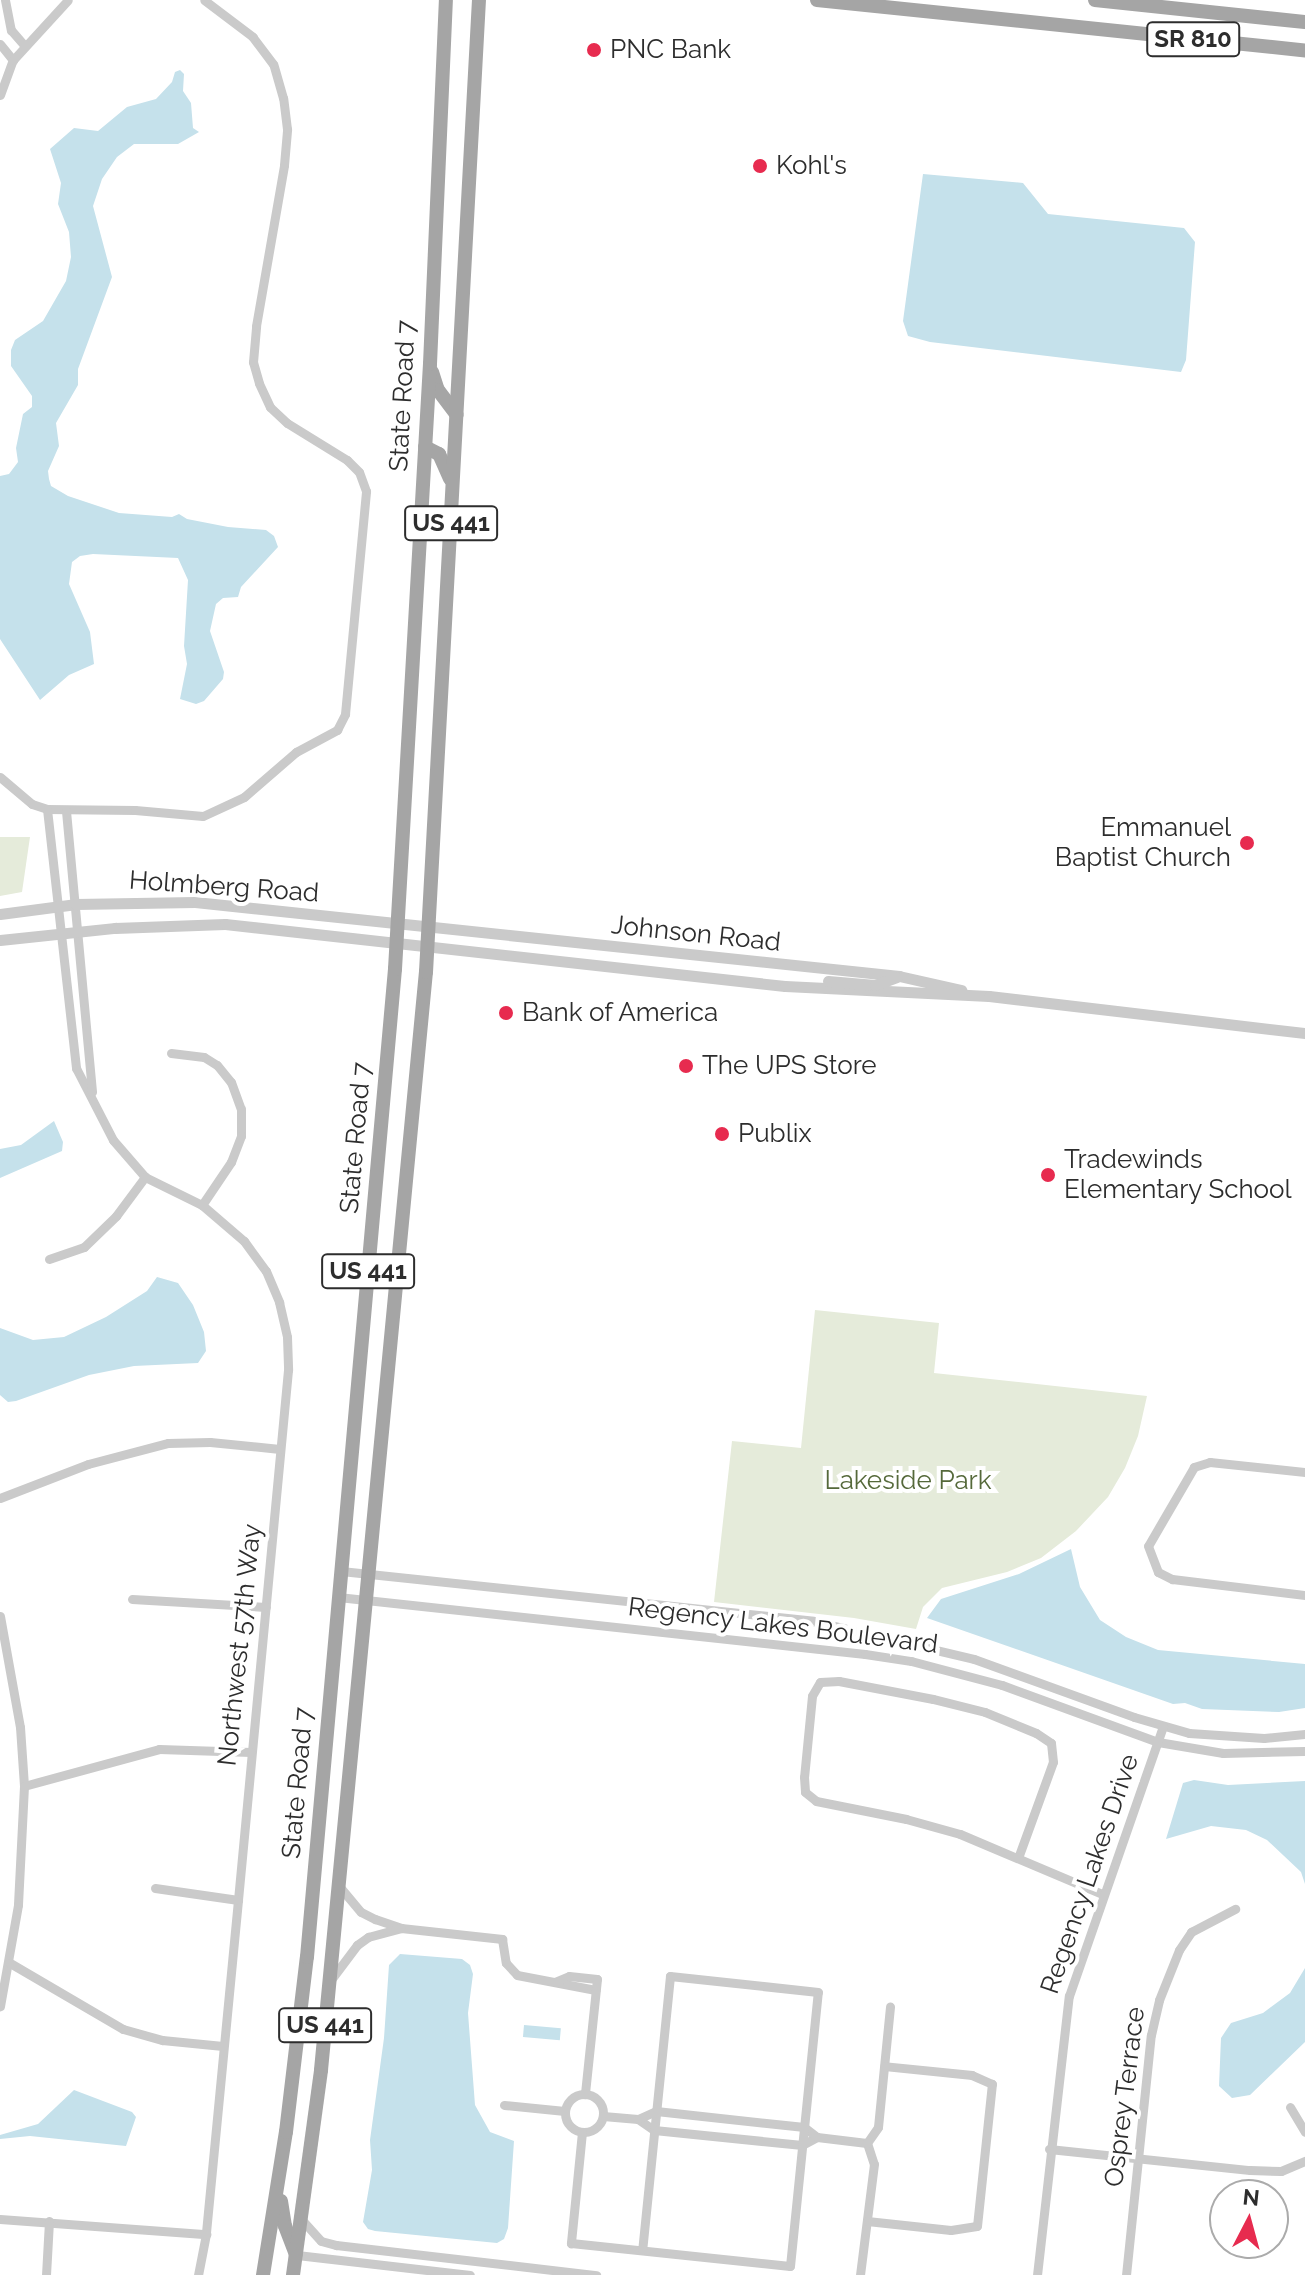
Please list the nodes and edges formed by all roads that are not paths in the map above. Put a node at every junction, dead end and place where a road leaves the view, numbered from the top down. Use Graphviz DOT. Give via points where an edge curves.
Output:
graph roads {
  1 [pos="5,0"];
  2 [pos="68,0"];
  3 [pos="204,0"];
  4 [pos="446,0"];
  5 [pos="479,0"];
  6 [pos="817,0"];
  7 [pos="898,0"];
  8 [pos="1095,0"];
  9 [pos="917,5"];
  10 [pos="878,6"];
  11 [pos="1305,22"];
  12 [pos="0,44"];
  13 [pos="24,45"];
  14 [pos="1305,50"];
  15 [pos="13,60"];
  16 [pos="0,95"];
  17 [pos="430,364"];
  18 [pos="457,415"];
  19 [pos="425,447"];
  20 [pos="453,487"];
  21 [pos="0,777"];
  22 [pos="47,809"];
  23 [pos="66,811"];
  24 [pos="76,904"];
  25 [pos="57,907"];
  26 [pos="0,914"];
  27 [pos="397,924"];
  28 [pos="428,928"];
  29 [pos="78,931"];
  30 [pos="59,932"];
  31 [pos="0,940"];
  32 [pos="396,944"];
  33 [pos="427,948"];
  34 [pos="899,976"];
  35 [pos="814,988"];
  36 [pos="989,996"];
  37 [pos="1305,1033"];
  38 [pos="171,1053"];
  39 [pos="92,1099"];
  40 [pos="145,1177"];
  41 [pos="202,1205"];
  42 [pos="49,1259"];
  43 [pos="280,1449"];
  44 [pos="1305,1472"];
  45 [pos="0,1498"];
  46 [pos="341,1571"];
  47 [pos="370,1574"];
  48 [pos="1305,1595"];
  49 [pos="338,1597"];
  50 [pos="132,1599"];
  51 [pos="368,1600"];
  52 [pos="266,1607"];
  53 [pos="0,1616"];
  54 [pos="1163,1726"];
  55 [pos="1305,1734"];
  56 [pos="1158,1742"];
  57 [pos="1305,1751"];
  58 [pos="251,1752"];
  59 [pos="24,1786"];
  60 [pos="1018,1858"];
  61 [pos="339,1886"];
  62 [pos="155,1888"];
  63 [pos="1102,1894"];
  64 [pos="238,1900"];
  65 [pos="1235,1909"];
  66 [pos="401,1928"];
  67 [pos="10,1963"];
  68 [pos="330,1982"];
  69 [pos="0,2006"];
  70 [pos="890,2007"];
  71 [pos="223,2046"];
  72 [pos="884,2066"];
  73 [pos="585,2094"];
  74 [pos="504,2105"];
  75 [pos="1290,2107"];
  76 [pos="565,2111"];
  77 [pos="656,2111"];
  78 [pos="603,2116"];
  79 [pos="638,2119"];
  80 [pos="804,2127"];
  81 [pos="654,2130"];
  82 [pos="582,2132"];
  83 [pos="1305,2132"];
  84 [pos="817,2137"];
  85 [pos="867,2143"];
  86 [pos="802,2145"];
  87 [pos="1049,2149"];
  88 [pos="1139,2159"];
  89 [pos="1305,2161"];
  90 [pos="279,2181"];
  91 [pos="0,2219"];
  92 [pos="302,2220"];
  93 [pos="49,2221"];
  94 [pos="867,2221"];
  95 [pos="206,2234"];
  96 [pos="642,2250"];
  97 [pos="385,2252"];
  98 [pos="297,2255"];
  99 [pos="383,2270"];
  100 [pos="46,2275"];
  101 [pos="198,2275"];
  102 [pos="263,2275"];
  103 [pos="293,2275"];
  104 [pos="470,2275"];
  105 [pos="596,2275"];
  106 [pos="860,2275"];
  107 [pos="1037,2275"];
  108 [pos="1126,2275"];
  1 -- 13 [label="street" via="11,30"];
  2 -- 13 [label="street"];
  3 -- 23 [label="street" via="253,37 273,64 283,98 284,165 255,338 253,362 259,383 270,407 347,460 366,491 345,714 337,730 296,752 244,797 213,813 183,817 135,810"];
  4 -- 17 [label="main road, State Road 7 / US 441"];
  5 -- 18 [label="main road, State Road 7 / US 441"];
  6 -- 10 [label="main road, SR 810"];
  7 -- 10 [label="main road"];
  8 -- 11 [label="main road, SR 810"];
  9 -- 10 [label="main road, SR 810"];
  9 -- 14 [label="main road, SR 810"];
  12 -- 15 [label="street"];
  13 -- 15 [label="street"];
  15 -- 16 [label="street"];
  17 -- 18 [label="main road" via="438,390"];
  17 -- 19 [label="main road, State Road 7 / US 441"];
  18 -- 20 [label="main road, State Road 7 / US 441"];
  19 -- 20 [label="main road" via="439,454"];
  19 -- 27 [label="main road, State Road 7 / US 441"];
  20 -- 28 [label="main road, State Road 7 / US 441"];
  21 -- 22 [label="street" via="32,804"];
  22 -- 23 [label="street"];
  22 -- 25 [label="street, Northwest 57th Way"];
  23 -- 24 [label="street, Northwest 57th Way"];
  24 -- 25 [label="street, Holmberg Road"];
  24 -- 27 [label="street, Holmberg Road" via="195,902"];
  24 -- 29 [label="street, Northwest 57th Way"];
  25 -- 26 [label="street, Holmberg Road"];
  25 -- 30 [label="street, Northwest 57th Way"];
  27 -- 28 [label="street, Johnson Road"];
  27 -- 32 [label="main road, State Road 7 / US 441"];
  28 -- 33 [label="main road, State Road 7 / US 441"];
  28 -- 34 [label="street, Johnson Road"];
  29 -- 30 [label="street, Holmberg Road"];
  29 -- 32 [label="street, Holmberg Road" via="225,924"];
  29 -- 39 [label="street, Northwest 57th Way"];
  30 -- 31 [label="street, Holmberg Road"];
  30 -- 39 [label="street, Northwest 57th Way" via="76,1068"];
  32 -- 33 [label="street, Johnson Road"];
  32 -- 46 [label="main road, State Road 7 / US 441"];
  33 -- 35 [label="street, Johnson Road"];
  33 -- 47 [label="main road, State Road 7 / US 441"];
  34 -- 35 [label="street" via="875,985 825,981"];
  34 -- 36 [label="street, Johnson Road"];
  35 -- 36 [label="street, Johnson Road"];
  36 -- 37 [label="street, Johnson Road"];
  38 -- 41 [label="street" via="204,1057 217,1065 231,1082 241,1109 241,1136 231,1162"];
  39 -- 40 [label="street, Northwest 57th Way" via="113,1140"];
  40 -- 41 [label="street, Northwest 57th Way"];
  40 -- 42 [label="street" via="84,1247"];
  41 -- 43 [label="street, Northwest 57th Way" via="244,1241 266,1271 279,1302 288,1370"];
  43 -- 45 [label="street" via="168,1443 88,1464"];
  43 -- 52 [label="street, Northwest 57th Way"];
  44 -- 48 [label="street" via="1210,1462 1194,1467 1148,1546 1158,1572 1172,1579"];
  46 -- 47 [label="street, Regency Lakes Boulevard"];
  46 -- 49 [label="main road, State Road 7 / US 441"];
  47 -- 51 [label="main road, State Road 7 / US 441"];
  47 -- 54 [label="street, Regency Lakes Boulevard" via="813,1621 974,1659"];
  49 -- 51 [label="street, Regency Lakes Boulevard"];
  49 -- 90 [label="main road, State Road 7 / US 441" via="307,1957"];
  50 -- 52 [label="street"];
  51 -- 56 [label="street, Regency Lakes Boulevard" via="737,1637 911,1661 1002,1685"];
  51 -- 61 [label="main road, State Road 7 / US 441"];
  52 -- 58 [label="street, Northwest 57th Way"];
  53 -- 59 [label="street" via="20,1727"];
  54 -- 55 [label="street, Regency Lakes Boulevard" via="1231,1737"];
  54 -- 56 [label="street, Regency Lakes Drive"];
  56 -- 57 [label="street, Regency Lakes Boulevard" via="1237,1754"];
  56 -- 63 [label="street, Regency Lakes Drive"];
  58 -- 59 [label="street" via="159,1749"];
  58 -- 64 [label="street, Northwest 57th Way"];
  59 -- 67 [label="street" via="23,1853"];
  60 -- 60 [label="street" via="1053,1762 1051,1743 946,1702 820,1682 812,1696 805,1792 816,1801 960,1834"];
  60 -- 63 [label="street"];
  61 -- 66 [label="street" via="361,1912"];
  61 -- 68 [label="main road, State Road 7 / US 441"];
  62 -- 64 [label="street"];
  63 -- 87 [label="street, Regency Lakes Drive" via="1069,1996"];
  64 -- 71 [label="street, Northwest 57th Way"];
  65 -- 88 [label="street, Osprey Terrace" via="1191,1932 1159,2000"];
  66 -- 68 [label="street" via="357,1945"];
  66 -- 73 [label="street" via="502,1939 510,1969 523,1978 555,1982 569,1976 597,1985"];
  67 -- 69 [label="street"];
  67 -- 71 [label="street" via="123,2029 162,2040"];
  68 -- 92 [label="main road, State Road 7 / US 441"];
  70 -- 72 [label="street"];
  71 -- 95 [label="street, Northwest 57th Way"];
  72 -- 85 [label="street" via="878,2127"];
  72 -- 94 [label="street" via="972,2075 992,2084 977,2226 951,2230"];
  73 -- 76 [label="street" via="569,2100"];
  73 -- 78 [label="street" via="597,2099"];
  74 -- 76 [label="street"];
  75 -- 83 [label="street"];
  76 -- 82 [label="street" via="571,2127"];
  77 -- 79 [label="street"];
  77 -- 80 [label="street"];
  77 -- 80 [label="street" via="670,1976 818,1992"];
  77 -- 81 [label="street"];
  78 -- 79 [label="street"];
  78 -- 82 [label="street" via="593,2130"];
  79 -- 81 [label="street"];
  80 -- 84 [label="street"];
  80 -- 86 [label="street"];
  81 -- 86 [label="street"];
  81 -- 96 [label="street"];
  82 -- 96 [label="street" via="571,2243"];
  84 -- 85 [label="street"];
  84 -- 86 [label="street"];
  85 -- 94 [label="street" via="874,2164"];
  86 -- 96 [label="street" via="790,2266"];
  87 -- 88 [label="street"];
  87 -- 107 [label="street, Regency Lakes Drive"];
  88 -- 89 [label="street" via="1281,2171"];
  88 -- 108 [label="street, Osprey Terrace"];
  90 -- 98 [label="main road" via="282,2216"];
  90 -- 102 [label="main road, State Road 7 / US 441"];
  91 -- 93 [label="street"];
  92 -- 97 [label="street" via="326,2243"];
  92 -- 98 [label="main road, State Road 7 / US 441"];
  93 -- 95 [label="street"];
  93 -- 100 [label="street"];
  94 -- 106 [label="street"];
  95 -- 101 [label="street, Northwest 57th Way"];
  97 -- 99 [label="street"];
  97 -- 105 [label="street"];
  98 -- 99 [label="street"];
  98 -- 103 [label="main road, State Road 7 / US 441"];
  99 -- 104 [label="street"];
}
